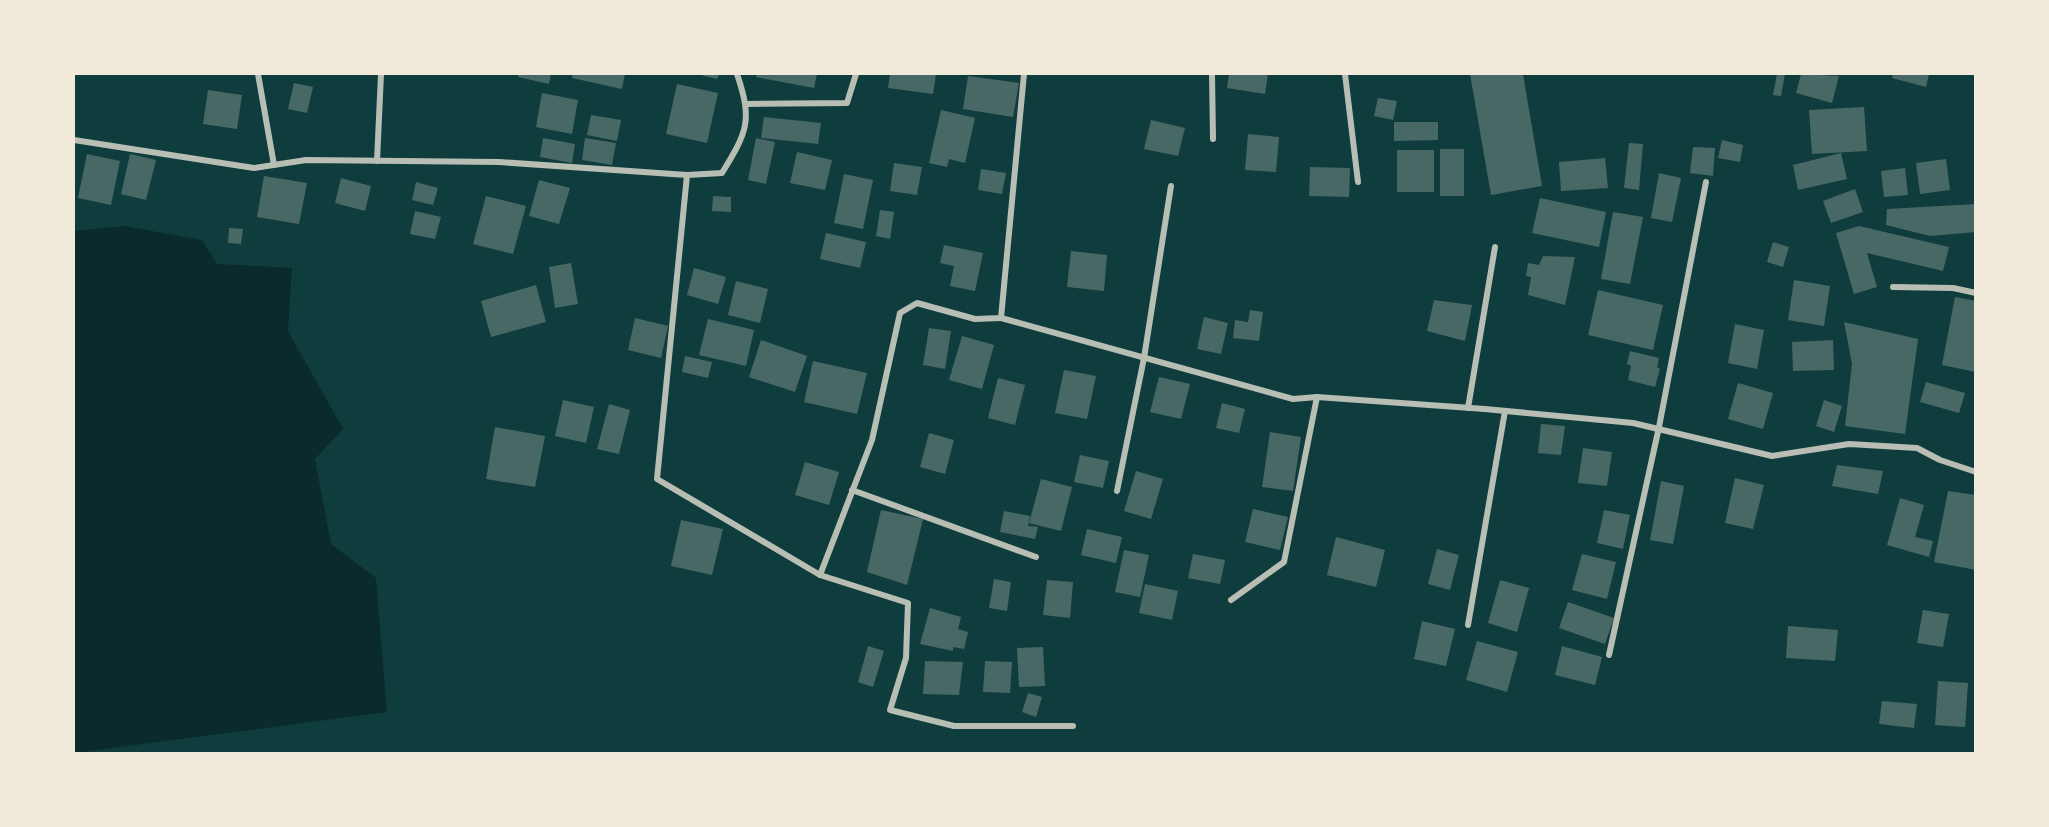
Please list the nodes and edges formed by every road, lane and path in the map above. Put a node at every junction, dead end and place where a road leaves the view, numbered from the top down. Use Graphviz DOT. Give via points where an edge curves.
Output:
graph roads {
  1 [pos="258,74"];
  2 [pos="381,74"];
  3 [pos="737,74"];
  4 [pos="856,74"];
  5 [pos="1024,74"];
  6 [pos="1212,74"];
  7 [pos="1345,74"];
  8 [pos="747,104"];
  9 [pos="1213,139"];
  10 [pos="74,140"];
  11 [pos="377,161"];
  12 [pos="274,165"];
  13 [pos="687,175"];
  14 [pos="1358,182"];
  15 [pos="1706,182"];
  16 [pos="1171,186"];
  17 [pos="1495,247"];
  18 [pos="1893,287"];
  19 [pos="1976,293"];
  20 [pos="1001,318"];
  21 [pos="1144,358"];
  22 [pos="1317,397"];
  23 [pos="1468,408"];
  24 [pos="1505,411"];
  25 [pos="1659,428"];
  26 [pos="1976,472"];
  27 [pos="852,490"];
  28 [pos="1117,491"];
  29 [pos="1036,557"];
  30 [pos="820,575"];
  31 [pos="1231,600"];
  32 [pos="1468,625"];
  33 [pos="1609,654"];
  34 [pos="1074,726"];
  1 -- 12 [label="street"];
  2 -- 11 [label="street"];
  3 -- 8 [label="street"];
  4 -- 8 [label="street" via="848,103"];
  5 -- 20 [label="street"];
  6 -- 9 [label="street"];
  7 -- 14 [label="street"];
  8 -- 13 [label="street" via="744,137 722,173"];
  10 -- 12 [label="street" via="254,168"];
  11 -- 12 [label="street" via="306,160"];
  11 -- 13 [label="street" via="499,162"];
  13 -- 30 [label="street" via="657,479"];
  15 -- 25 [label="street"];
  16 -- 21 [label="street"];
  17 -- 23 [label="street"];
  18 -- 19 [label="street" via="1953,288"];
  20 -- 21 [label="street"];
  20 -- 27 [label="street" via="975,319 917,303 900,314 872,440"];
  21 -- 22 [label="street" via="1293,399"];
  21 -- 28 [label="street"];
  22 -- 23 [label="street"];
  22 -- 31 [label="street" via="1284,562"];
  23 -- 24 [label="street"];
  24 -- 25 [label="street"];
  24 -- 32 [label="street"];
  25 -- 26 [label="street" via="1772,456 1849,444 1917,448"];
  25 -- 33 [label="street"];
  27 -- 29 [label="street"];
  27 -- 30 [label="street"];
  30 -- 34 [label="street" via="908,603 906,658 890,710 954,726"];
}
